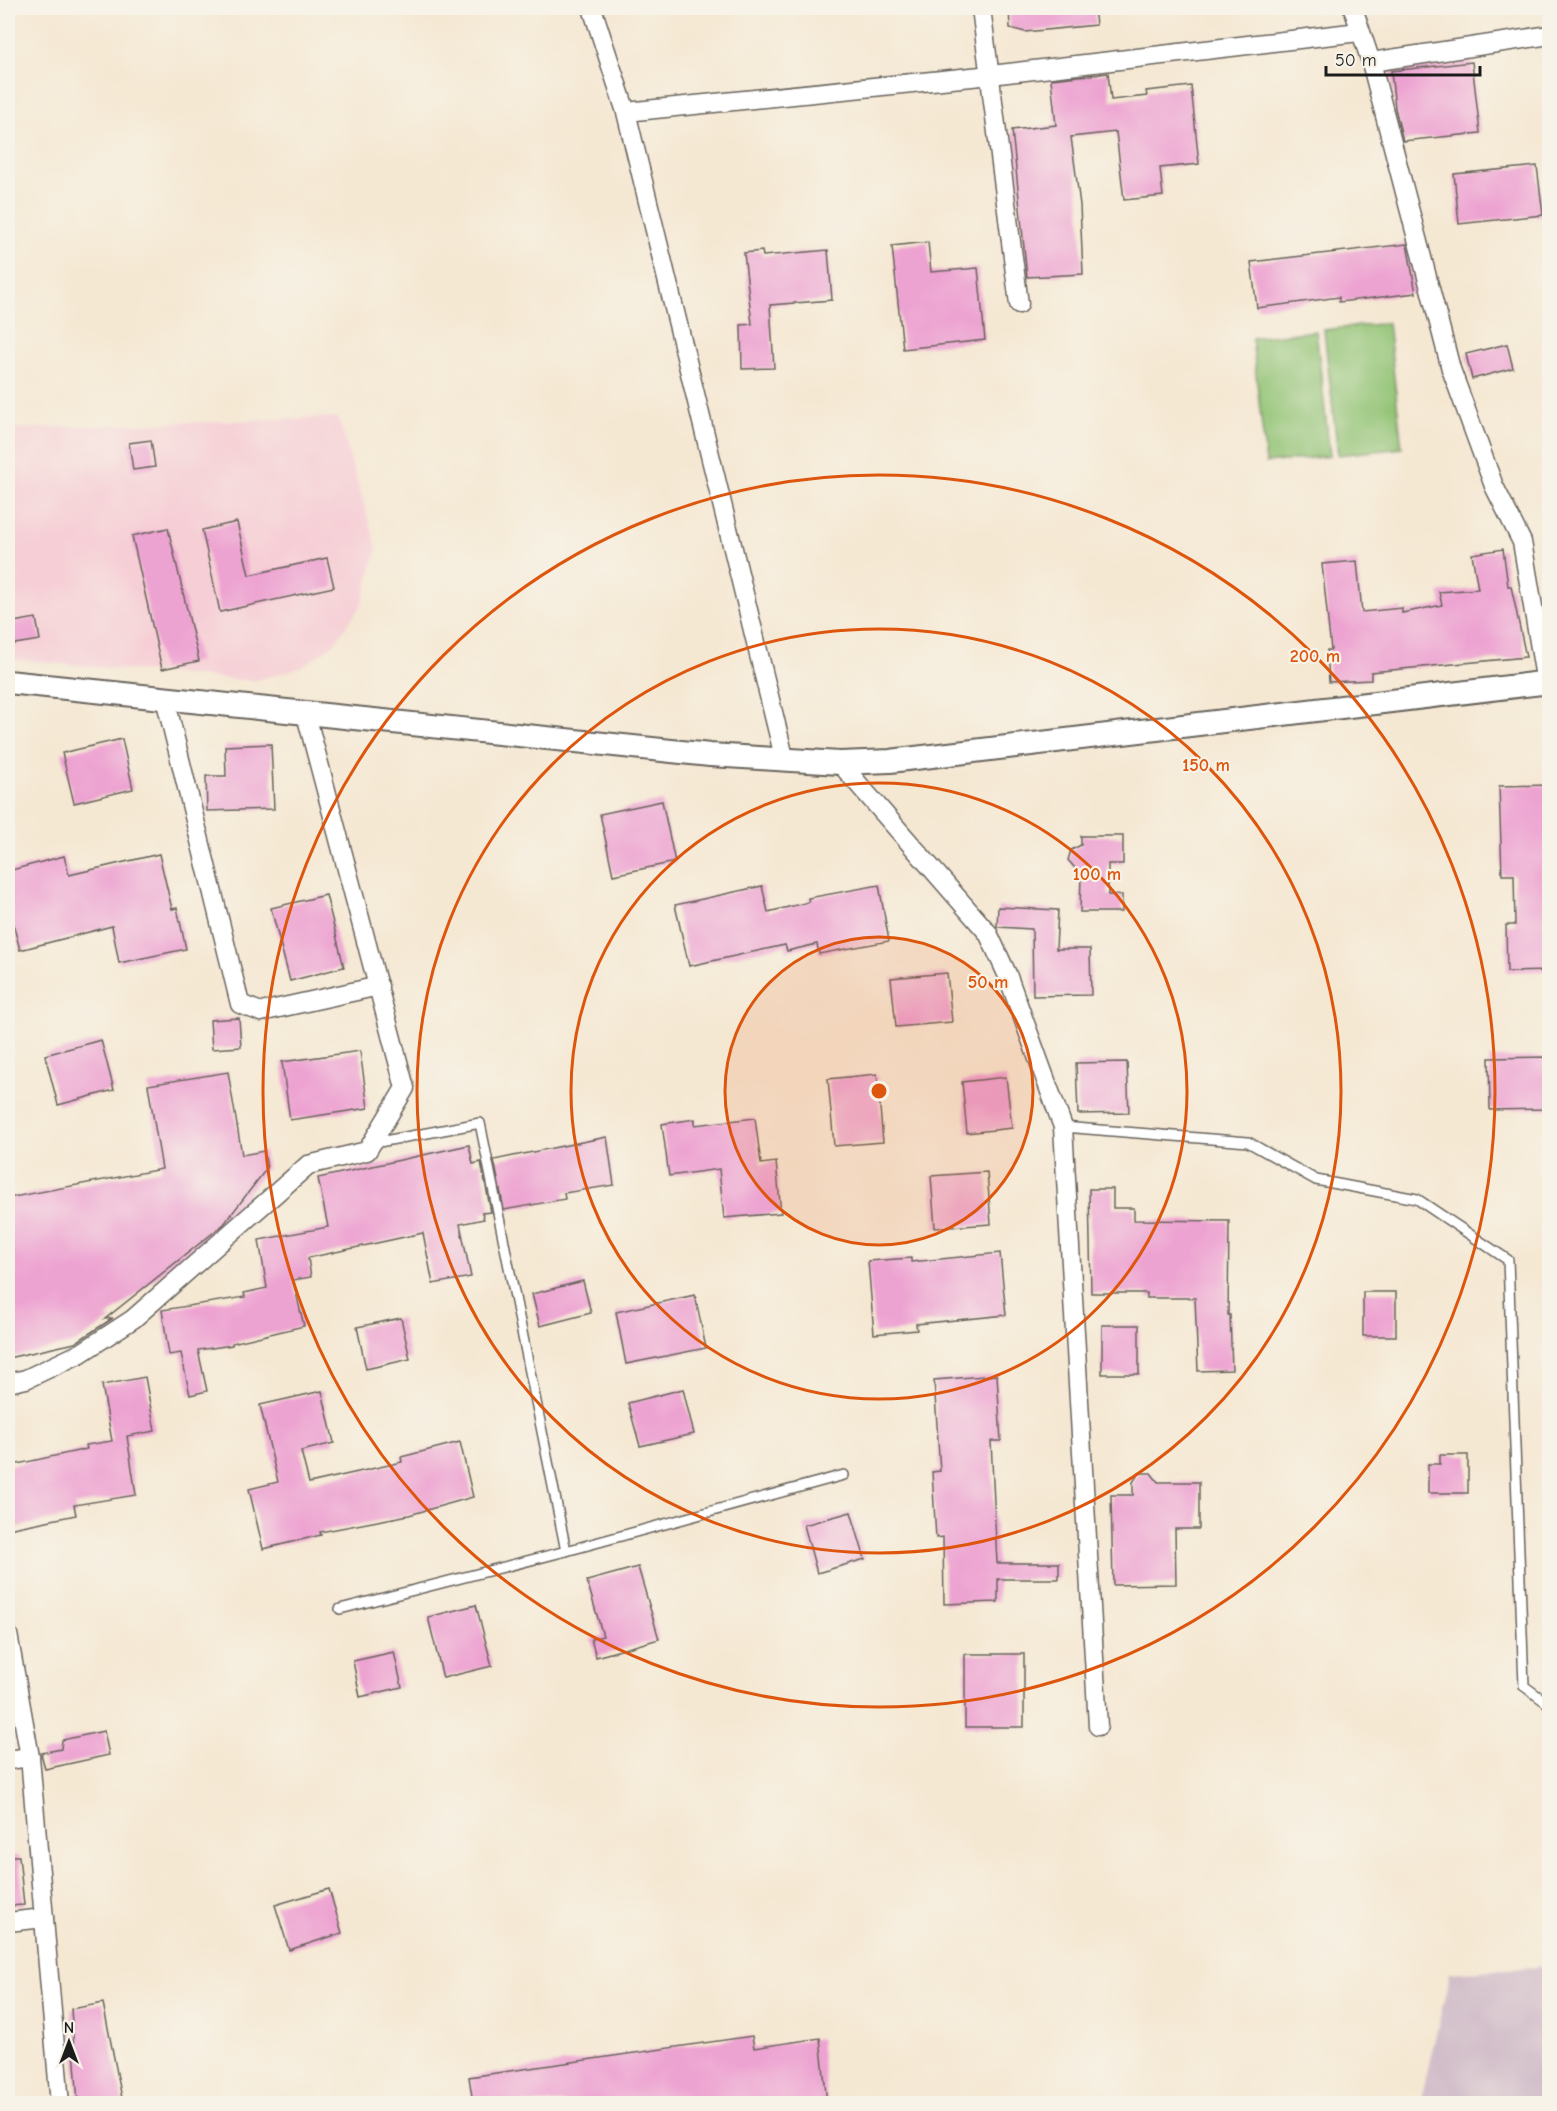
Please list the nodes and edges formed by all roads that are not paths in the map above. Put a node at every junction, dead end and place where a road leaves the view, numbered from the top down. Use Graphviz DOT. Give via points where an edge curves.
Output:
graph roads {
  1 [pos="592,8"];
  2 [pos="981,8"];
  3 [pos="1353,8"];
  4 [pos="1359,32"];
  5 [pos="1550,34"];
  6 [pos="1371,62"];
  7 [pos="991,75"];
  8 [pos="626,112"];
  9 [pos="1019,304"];
  10 [pos="8,682"];
  11 [pos="1548,683"];
  12 [pos="165,698"];
  13 [pos="305,711"];
  14 [pos="785,761"];
  15 [pos="840,763"];
  16 [pos="379,986"];
  17 [pos="1063,1127"];
  18 [pos="371,1143"];
  19 [pos="8,1383"];
  20 [pos="844,1475"];
  21 [pos="566,1551"];
  22 [pos="340,1609"];
  23 [pos="8,1634"];
  24 [pos="1550,1705"];
  25 [pos="1098,1726"];
  26 [pos="30,1757"];
  27 [pos="8,1760"];
  28 [pos="44,1918"];
  29 [pos="8,1922"];
  30 [pos="60,2103"];
  1 -- 8 [label="street"];
  2 -- 7 [label="street"];
  3 -- 4 [label="street"];
  4 -- 6 [label="street"];
  4 -- 7 [label="street"];
  5 -- 6 [label="street"];
  6 -- 11 [label="street" via="1451,369 1494,486 1522,542"];
  7 -- 8 [label="street"];
  7 -- 9 [label="street"];
  8 -- 14 [label="street"];
  10 -- 12 [label="street"];
  11 -- 15 [label="street" via="890,761"];
  12 -- 13 [label="street"];
  12 -- 16 [label="street" via="240,1004 261,1012"];
  13 -- 14 [label="street"];
  13 -- 16 [label="street"];
  14 -- 15 [label="street"];
  15 -- 17 [label="street" via="988,933"];
  16 -- 18 [label="street" via="405,1088"];
  17 -- 24 [label="lane" via="1248,1142 1316,1180 1417,1199 1508,1260 1524,1686"];
  17 -- 25 [label="street"];
  18 -- 19 [label="street" via="367,1151 309,1166 133,1319 81,1353 26,1379"];
  18 -- 21 [label="lane" via="480,1123"];
  20 -- 21 [label="lane"];
  21 -- 22 [label="lane"];
  23 -- 26 [label="street"];
  26 -- 27 [label="street"];
  26 -- 28 [label="street"];
  28 -- 29 [label="street"];
  28 -- 30 [label="street"];
}
